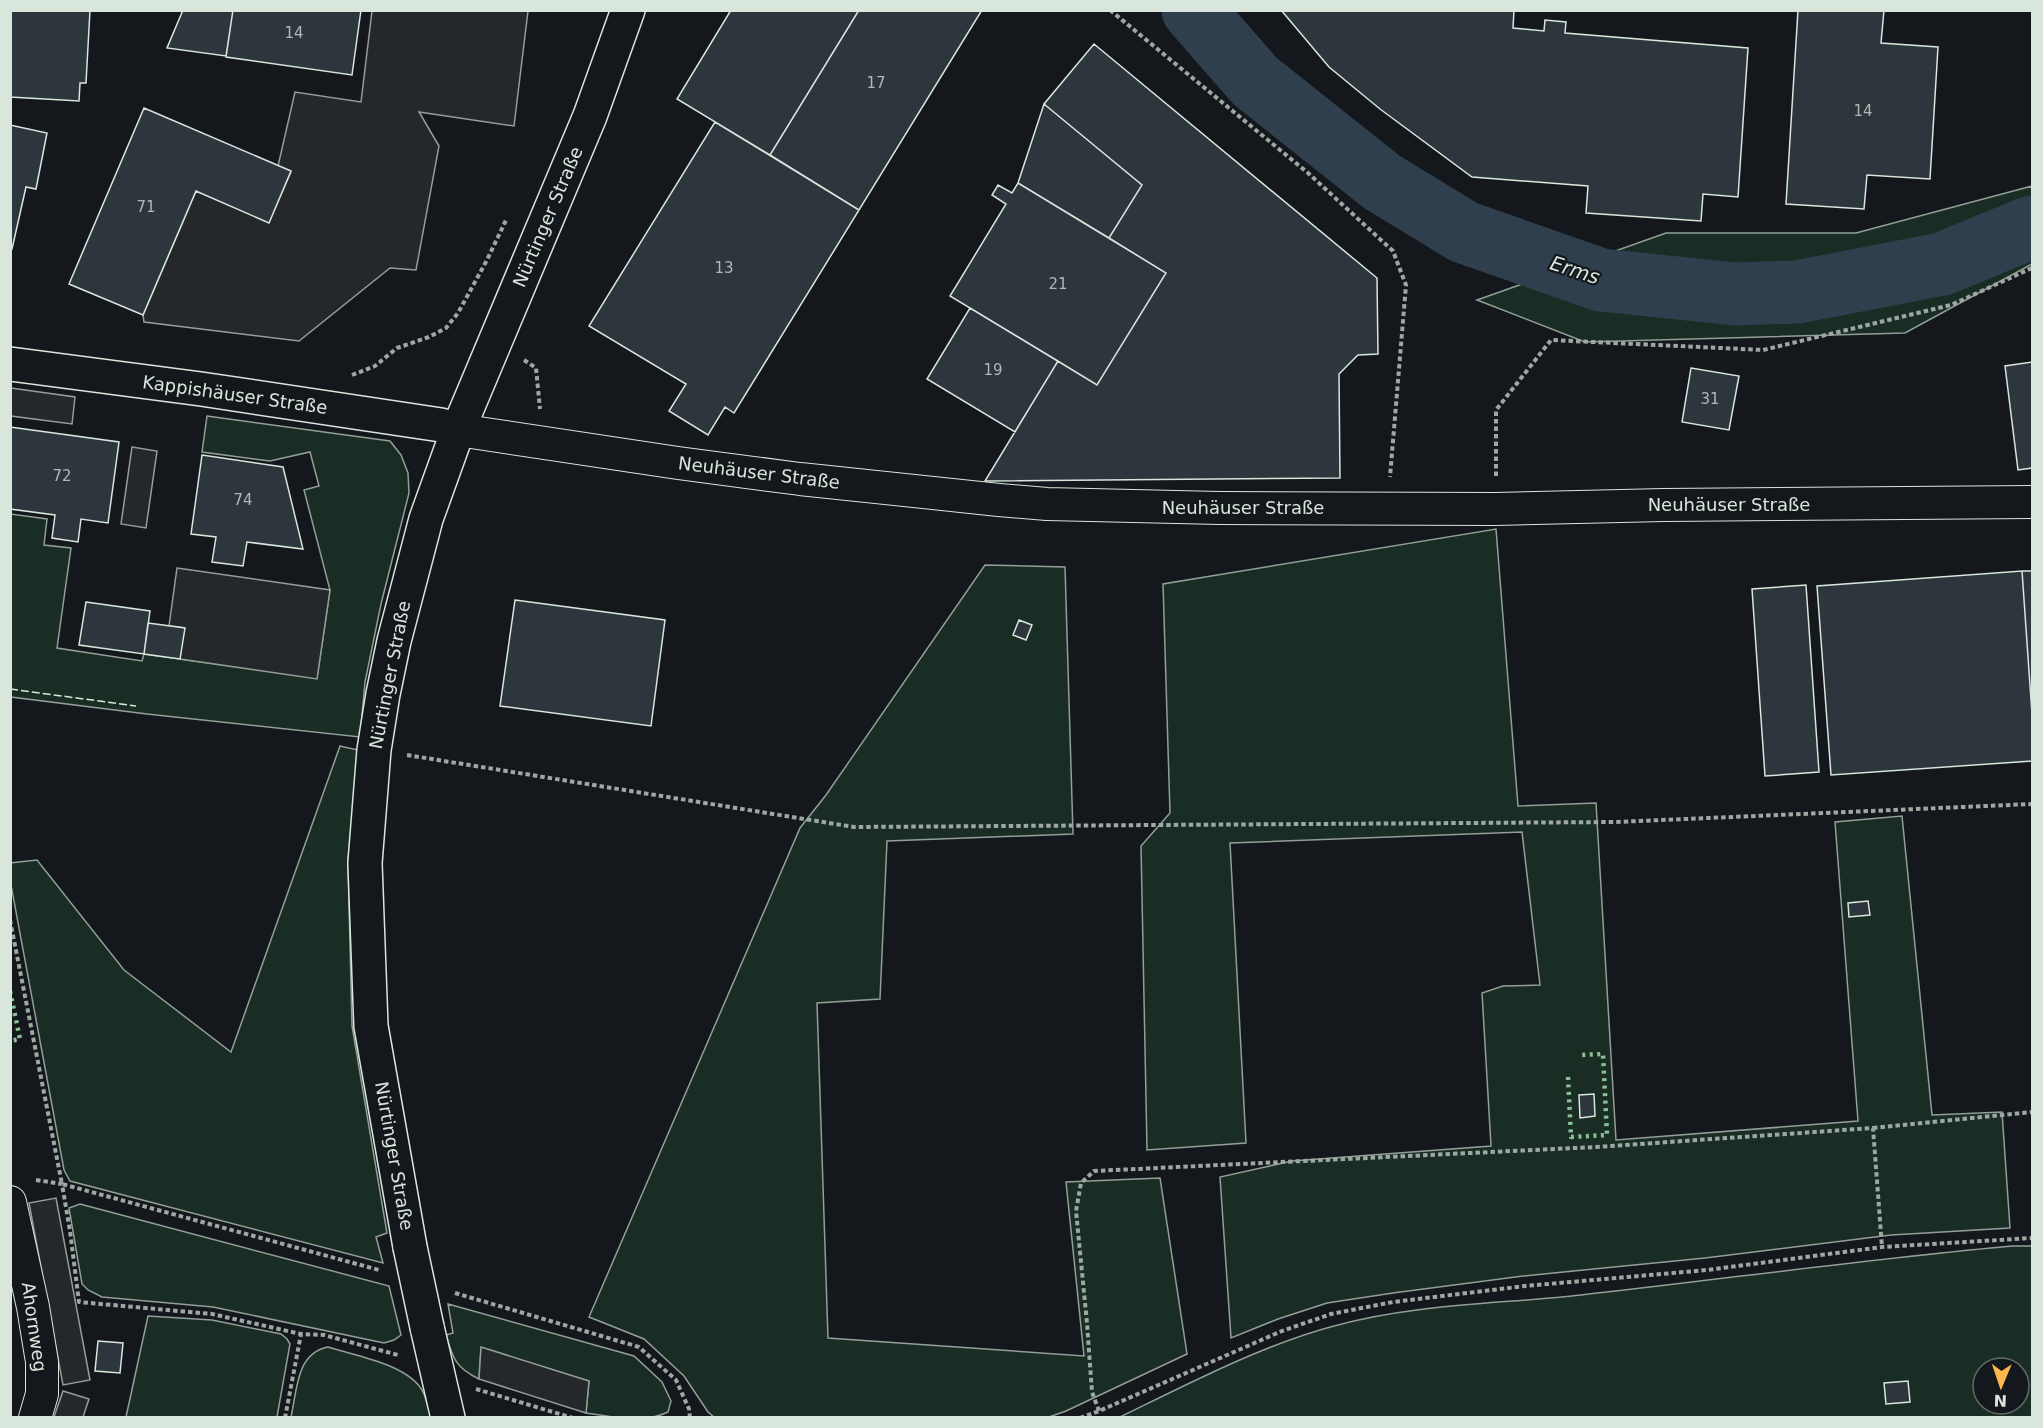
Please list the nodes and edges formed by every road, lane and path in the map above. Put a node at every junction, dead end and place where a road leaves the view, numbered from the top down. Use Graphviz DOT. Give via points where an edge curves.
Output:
graph roads {
  1 [pos="628,10"];
  2 [pos="1110,10"];
  3 [pos="510,210"];
  4 [pos="2032,268"];
  5 [pos="397,348"];
  6 [pos="10,364"];
  7 [pos="458,430"];
  8 [pos="2032,502"];
  9 [pos="1399,509"];
  10 [pos="1495,509"];
  11 [pos="374,750"];
  12 [pos="2032,804"];
  13 [pos="10,920"];
  14 [pos="2032,1112"];
  15 [pos="1873,1128"];
  16 [pos="32,1180"];
  17 [pos="62,1184"];
  18 [pos="10,1202"];
  19 [pos="2032,1238"];
  20 [pos="1882,1247"];
  21 [pos="390,1273"];
  22 [pos="446,1290"];
  23 [pos="301,1334"];
  24 [pos="437,1374"];
  25 [pos="1099,1411"];
  26 [pos="35,1418"];
  27 [pos="285,1418"];
  28 [pos="448,1418"];
  29 [pos="573,1418"];
  30 [pos="690,1418"];
  31 [pos="1080,1418"];
  1 -- 7 [label="street, Nürtinger Straße" via="590,116"];
  2 -- 9 [label="path" via="1308,173 1392,251 1406,285 1389,481"];
  3 -- 5 [label="path" via="487,260 446,328"];
  4 -- 10 [label="path" via="1951,305 1764,350 1551,340 1496,410"];
  6 -- 7 [label="street, Kappishäuser Straße" via="213,390"];
  7 -- 9 [label="street, Neuhäuser Straße" via="678,463 999,500 1121,507"];
  7 -- 11 [label="street, Nürtinger Straße" via="426,519 394,641"];
  8 -- 10 [label="street, Neuhäuser Straße"];
  9 -- 10 [label="street, Neuhäuser Straße"];
  11 -- 12 [label="path" via="854,827 1616,822"];
  11 -- 24 [label="street, Nürtinger Straße, bridge" via="365,863 371,1026"];
  13 -- 17 [label="path"];
  14 -- 15 [label="path"];
  15 -- 20 [label="path"];
  15 -- 25 [label="path" via="1596,1147 1094,1171 1082,1183 1076,1211 1092,1392"];
  16 -- 17 [label="path"];
  17 -- 21 [label="path"];
  17 -- 23 [label="path" via="79,1302 212,1314"];
  18 -- 26 [label="street, Ahornweg" via="42,1362 42,1394"];
  19 -- 20 [label="path"];
  20 -- 25 [label="path" via="1707,1270 1393,1302 1331,1314 1282,1331"];
  22 -- 30 [label="path" via="639,1347 676,1380"];
  23 -- 24 [label="path" via="324,1335 400,1355"];
  23 -- 27 [label="path"];
  24 -- 28 [label="street, Nürtinger Straße"];
  24 -- 29 [label="path" via="479,1391"];
  25 -- 31 [label="path"];
}
